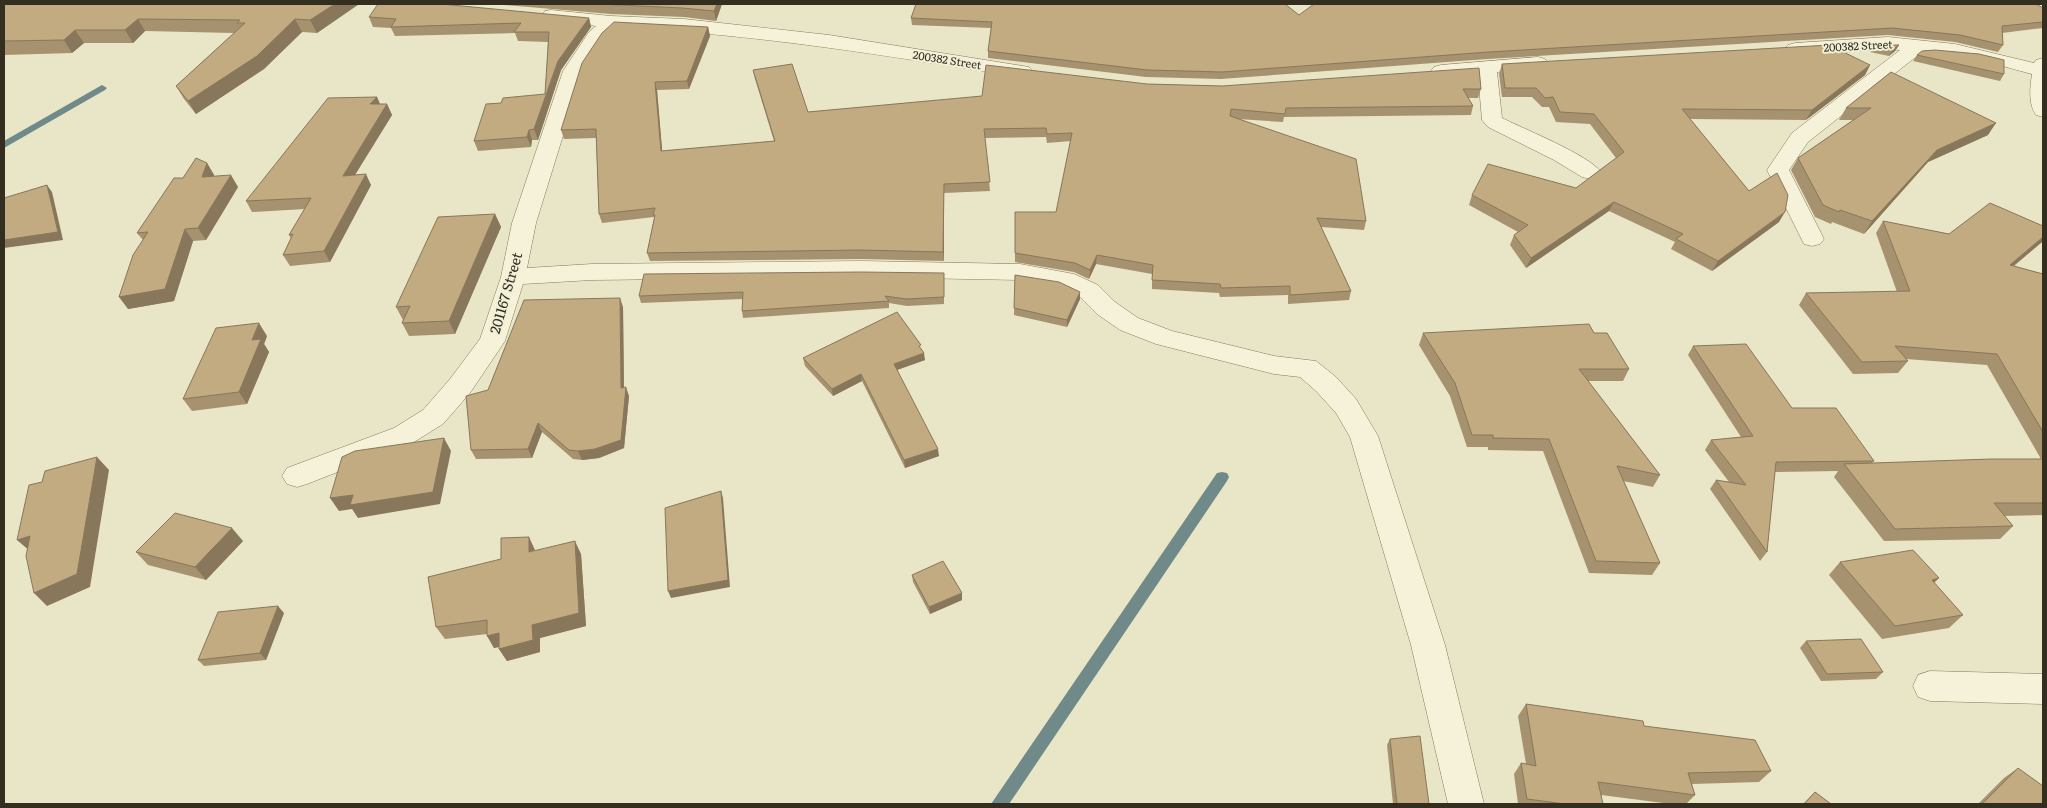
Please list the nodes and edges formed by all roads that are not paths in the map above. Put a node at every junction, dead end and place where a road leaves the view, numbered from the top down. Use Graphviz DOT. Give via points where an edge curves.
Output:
graph roads {
  1 [pos="536,14"];
  2 [pos="610,22"];
  3 [pos="1932,48"];
  4 [pos="1780,50"];
  5 [pos="1553,62"];
  6 [pos="1487,67"];
  7 [pos="2042,67"];
  8 [pos="1044,73"];
  9 [pos="1420,73"];
  10 [pos="2043,111"];
  11 [pos="1590,172"];
  12 [pos="1812,239"];
  13 [pos="512,277"];
  14 [pos="297,476"];
  15 [pos="1930,686"];
  16 [pos="2043,689"];
  17 [pos="1466,804"];
  1 -- 2 [label="street, 200382 Street"];
  2 -- 8 [label="street, 200382 Street" via="684,25 829,41"];
  2 -- 13 [label="street, 201167 Street" via="596,36 573,70 524,223"];
  3 -- 4 [label="street, 200382 Street" via="1888,43"];
  3 -- 7 [label="street, 200382 Street"];
  3 -- 12 [label="street" via="1911,51 1838,107 1800,138 1778,170"];
  5 -- 6 [label="street"];
  6 -- 9 [label="street"];
  6 -- 11 [label="street" via="1492,120"];
  7 -- 10 [label="street" via="2040,90"];
  13 -- 14 [label="street, 201167 Street" via="492,341 433,417 404,435"];
  13 -- 17 [label="street" via="592,272 861,269 1020,272 1064,280 1089,291 1129,324 1165,338 1274,365 1307,368 1346,406 1364,436 1428,645"];
  15 -- 16 [label="street"];
}
